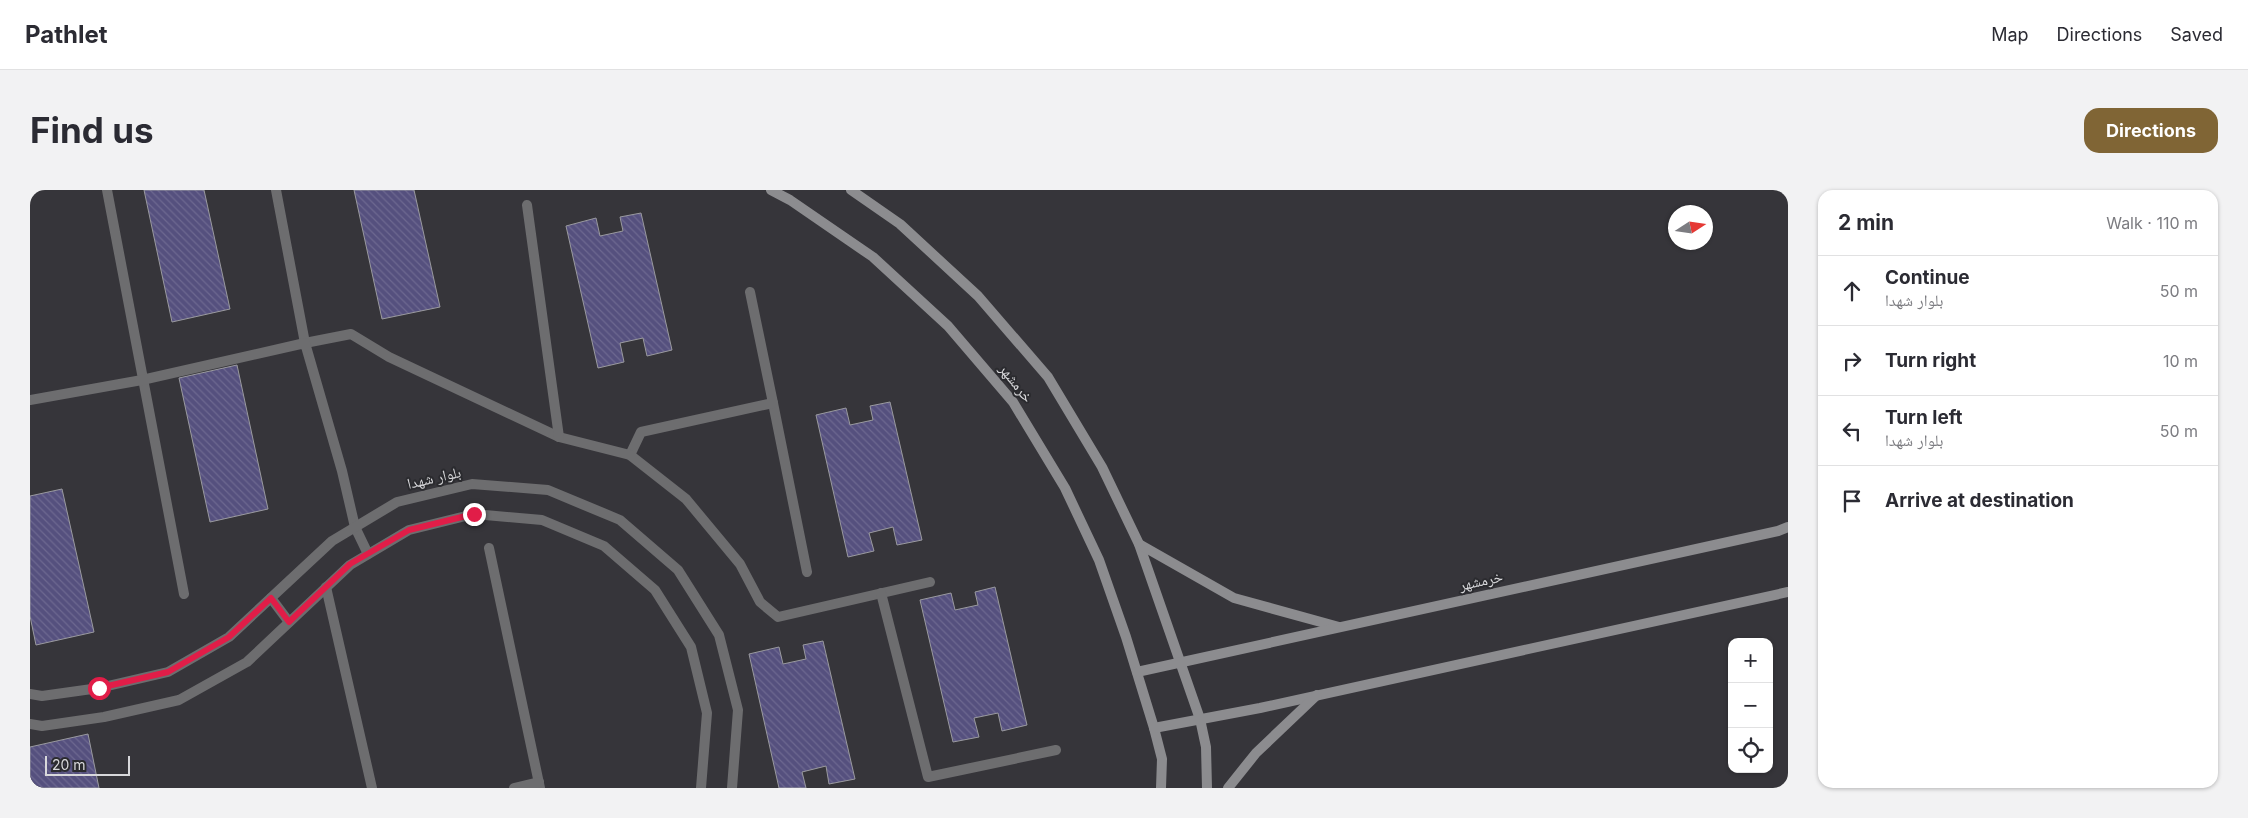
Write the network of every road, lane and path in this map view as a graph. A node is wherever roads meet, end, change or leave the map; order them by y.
1 (107, 190) edge
2 (276, 190) edge
3 (771, 190) edge
4 (851, 190) edge
5 (527, 205) dead end
6 (750, 292) dead end
7 (305, 343) junction
8 (142, 380) junction
9 (30, 400) edge
10 (772, 403) junction
11 (559, 437) junction
12 (630, 455) junction
13 (355, 527) junction
14 (1788, 527) edge
15 (1139, 544) junction
16 (489, 548) dead end
17 (368, 554) junction
18 (807, 572) dead end
19 (930, 582) dead end
20 (326, 588) junction
21 (1788, 592) edge
22 (881, 593) junction
23 (184, 594) dead end
24 (271, 598) junction
25 (289, 622) junction
26 (1340, 627) junction
27 (1180, 662) junction
28 (1137, 672) junction
29 (30, 694) edge
30 (1318, 695) junction
31 (1200, 719) junction
32 (30, 724) edge
33 (1154, 728) junction
34 (1056, 750) dead end
35 (539, 785) edge
36 (372, 788) edge
37 (514, 788) edge
38 (701, 788) edge
39 (732, 788) edge
40 (1161, 788) edge
41 (1207, 788) edge
42 (1228, 788) edge

1 - 8 street
2 - 7 street
3 - 28 main road, خرمشهر
4 - 15 main road, خرمشهر
5 - 11 street
6 - 10 street
7 - 8 street
7 - 11 street
7 - 13 street
8 - 9 street
8 - 23 street
10 - 12 street
10 - 18 street
11 - 12 street
12 - 22 street
13 - 17 street
13 - 24 street, بلوار شهدا
13 - 39 street, بلوار شهدا
14 - 26 main road, خرمشهر
15 - 26 main road
15 - 27 main road, خرمشهر
16 - 35 street
17 - 20 street
17 - 38 street
19 - 22 street
20 - 25 street
20 - 36 street
21 - 30 main road
22 - 34 street
24 - 25 street
24 - 29 street, بلوار شهدا
25 - 32 street
26 - 27 main road, خرمشهر
27 - 28 main road, خرمشهر
27 - 31 main road, خرمشهر
28 - 33 main road, خرمشهر
30 - 31 main road
30 - 42 main road
31 - 33 main road
31 - 41 main road, خرمشهر
33 - 40 main road, خرمشهر
35 - 37 street

